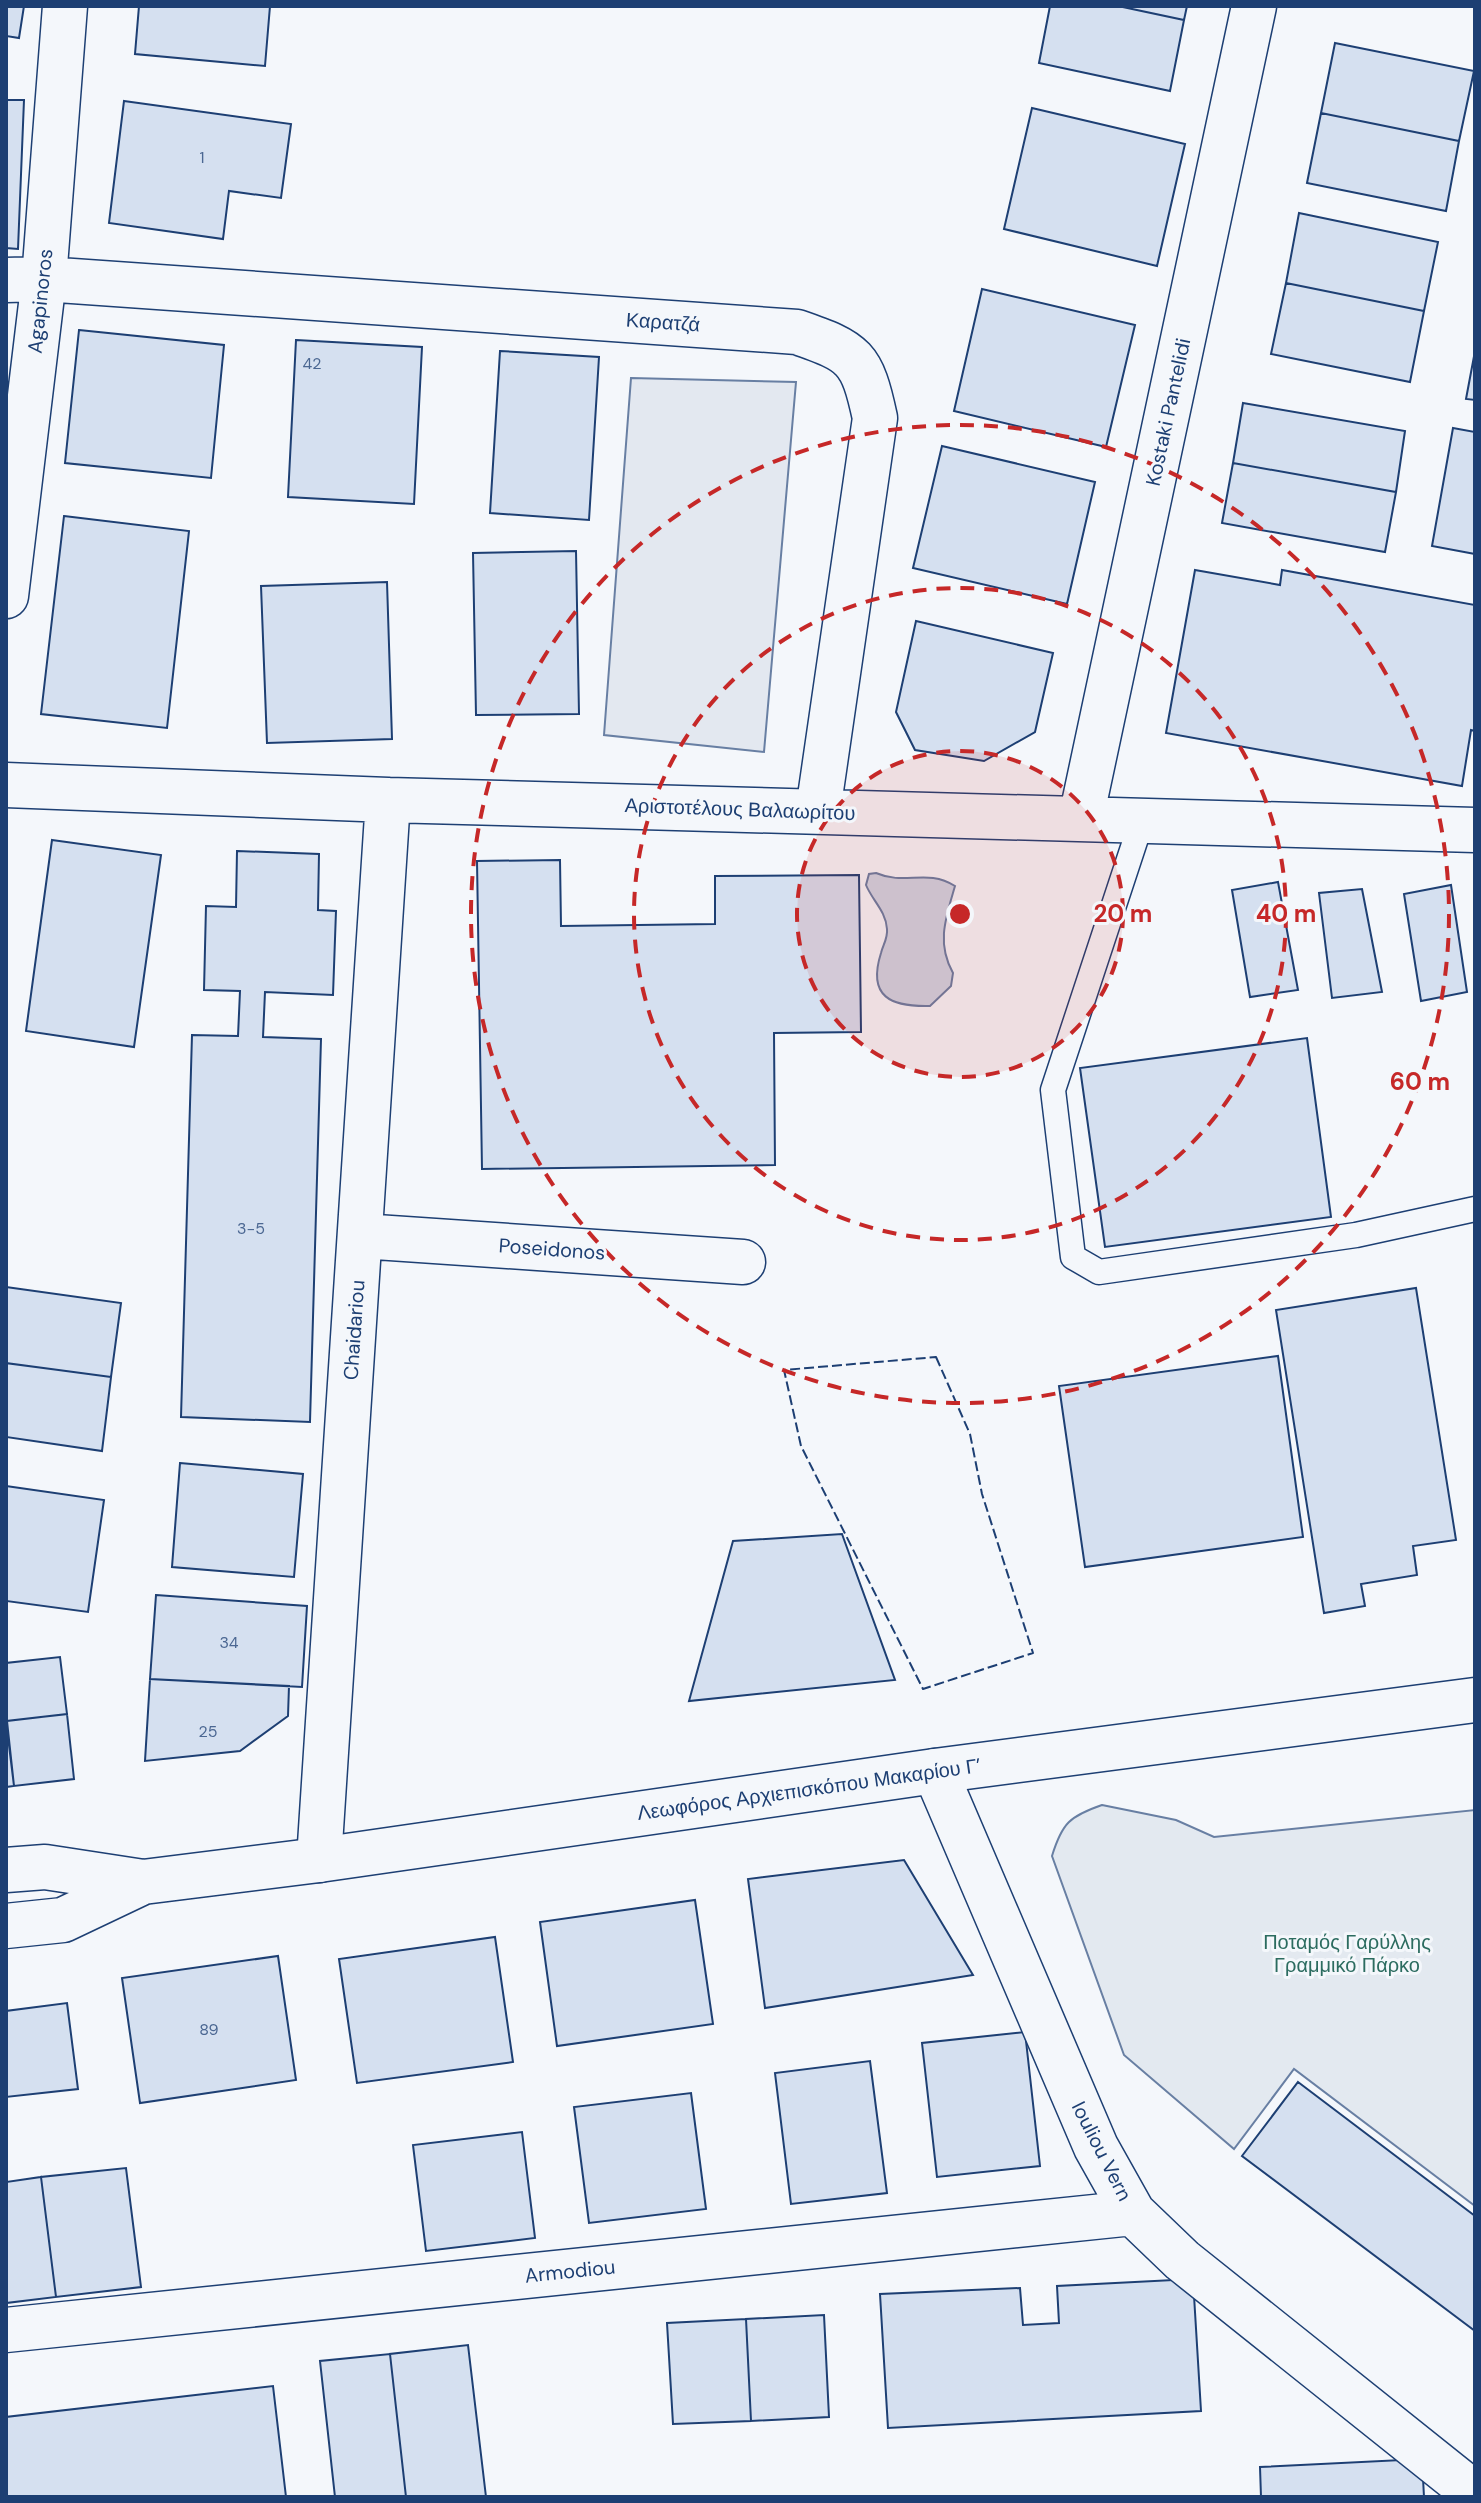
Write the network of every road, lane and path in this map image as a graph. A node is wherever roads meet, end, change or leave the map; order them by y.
1 (65, 6) edge
2 (1254, 6) edge
3 (25, 279) edge
4 (6, 596) edge
5 (6, 785) edge
6 (388, 800) junction
7 (818, 811) junction
8 (1081, 818) junction
9 (1142, 820) junction
10 (1475, 830) edge
11 (1475, 1209) edge
12 (361, 1236) junction
13 (743, 1262) dead end
14 (1475, 1700) edge
15 (935, 1771) junction
16 (319, 1860) junction
17 (6, 1870) edge
18 (143, 1882) junction
19 (6, 1926) edge
20 (1133, 2213) junction
21 (6, 2330) edge
22 (1475, 2494) edge

1 - 3 street, Agapinoros
2 - 8 street, Kostaki Pantelidi
3 - 4 street, Agapinoros
3 - 7 street, Καρατζά
5 - 6 street, Αριστοτέλους Βαλαωρίτου
6 - 7 street, Αριστοτέλους Βαλαωρίτου
6 - 12 street, Chaidariou
7 - 8 street, Αριστοτέλους Βαλαωρίτου
8 - 9 street, Αριστοτέλους Βαλαωρίτου
9 - 10 street, Αριστοτέλους Βαλαωρίτου
9 - 11 lane
12 - 13 street, Poseidonos
12 - 16 street, Chaidariou
14 - 15 street, Λεωφόρος Αρχιεπισκόπου Μακαρίου Γ’
15 - 16 street, Λεωφόρος Αρχιεπισκόπου Μακαρίου Γ’
15 - 20 street, Iouliou Vern
16 - 18 street, Λεωφόρος Αρχιεπισκόπου Μακαρίου Γ’
17 - 18 street, Λεωφόρος Αρχιεπισκόπου Μακαρίου Γ’
18 - 19 street, Λεωφόρος Αρχιεπισκόπου Μακαρίου Γ’
20 - 21 street, Armodiou
20 - 22 street, Iouliou Vern

